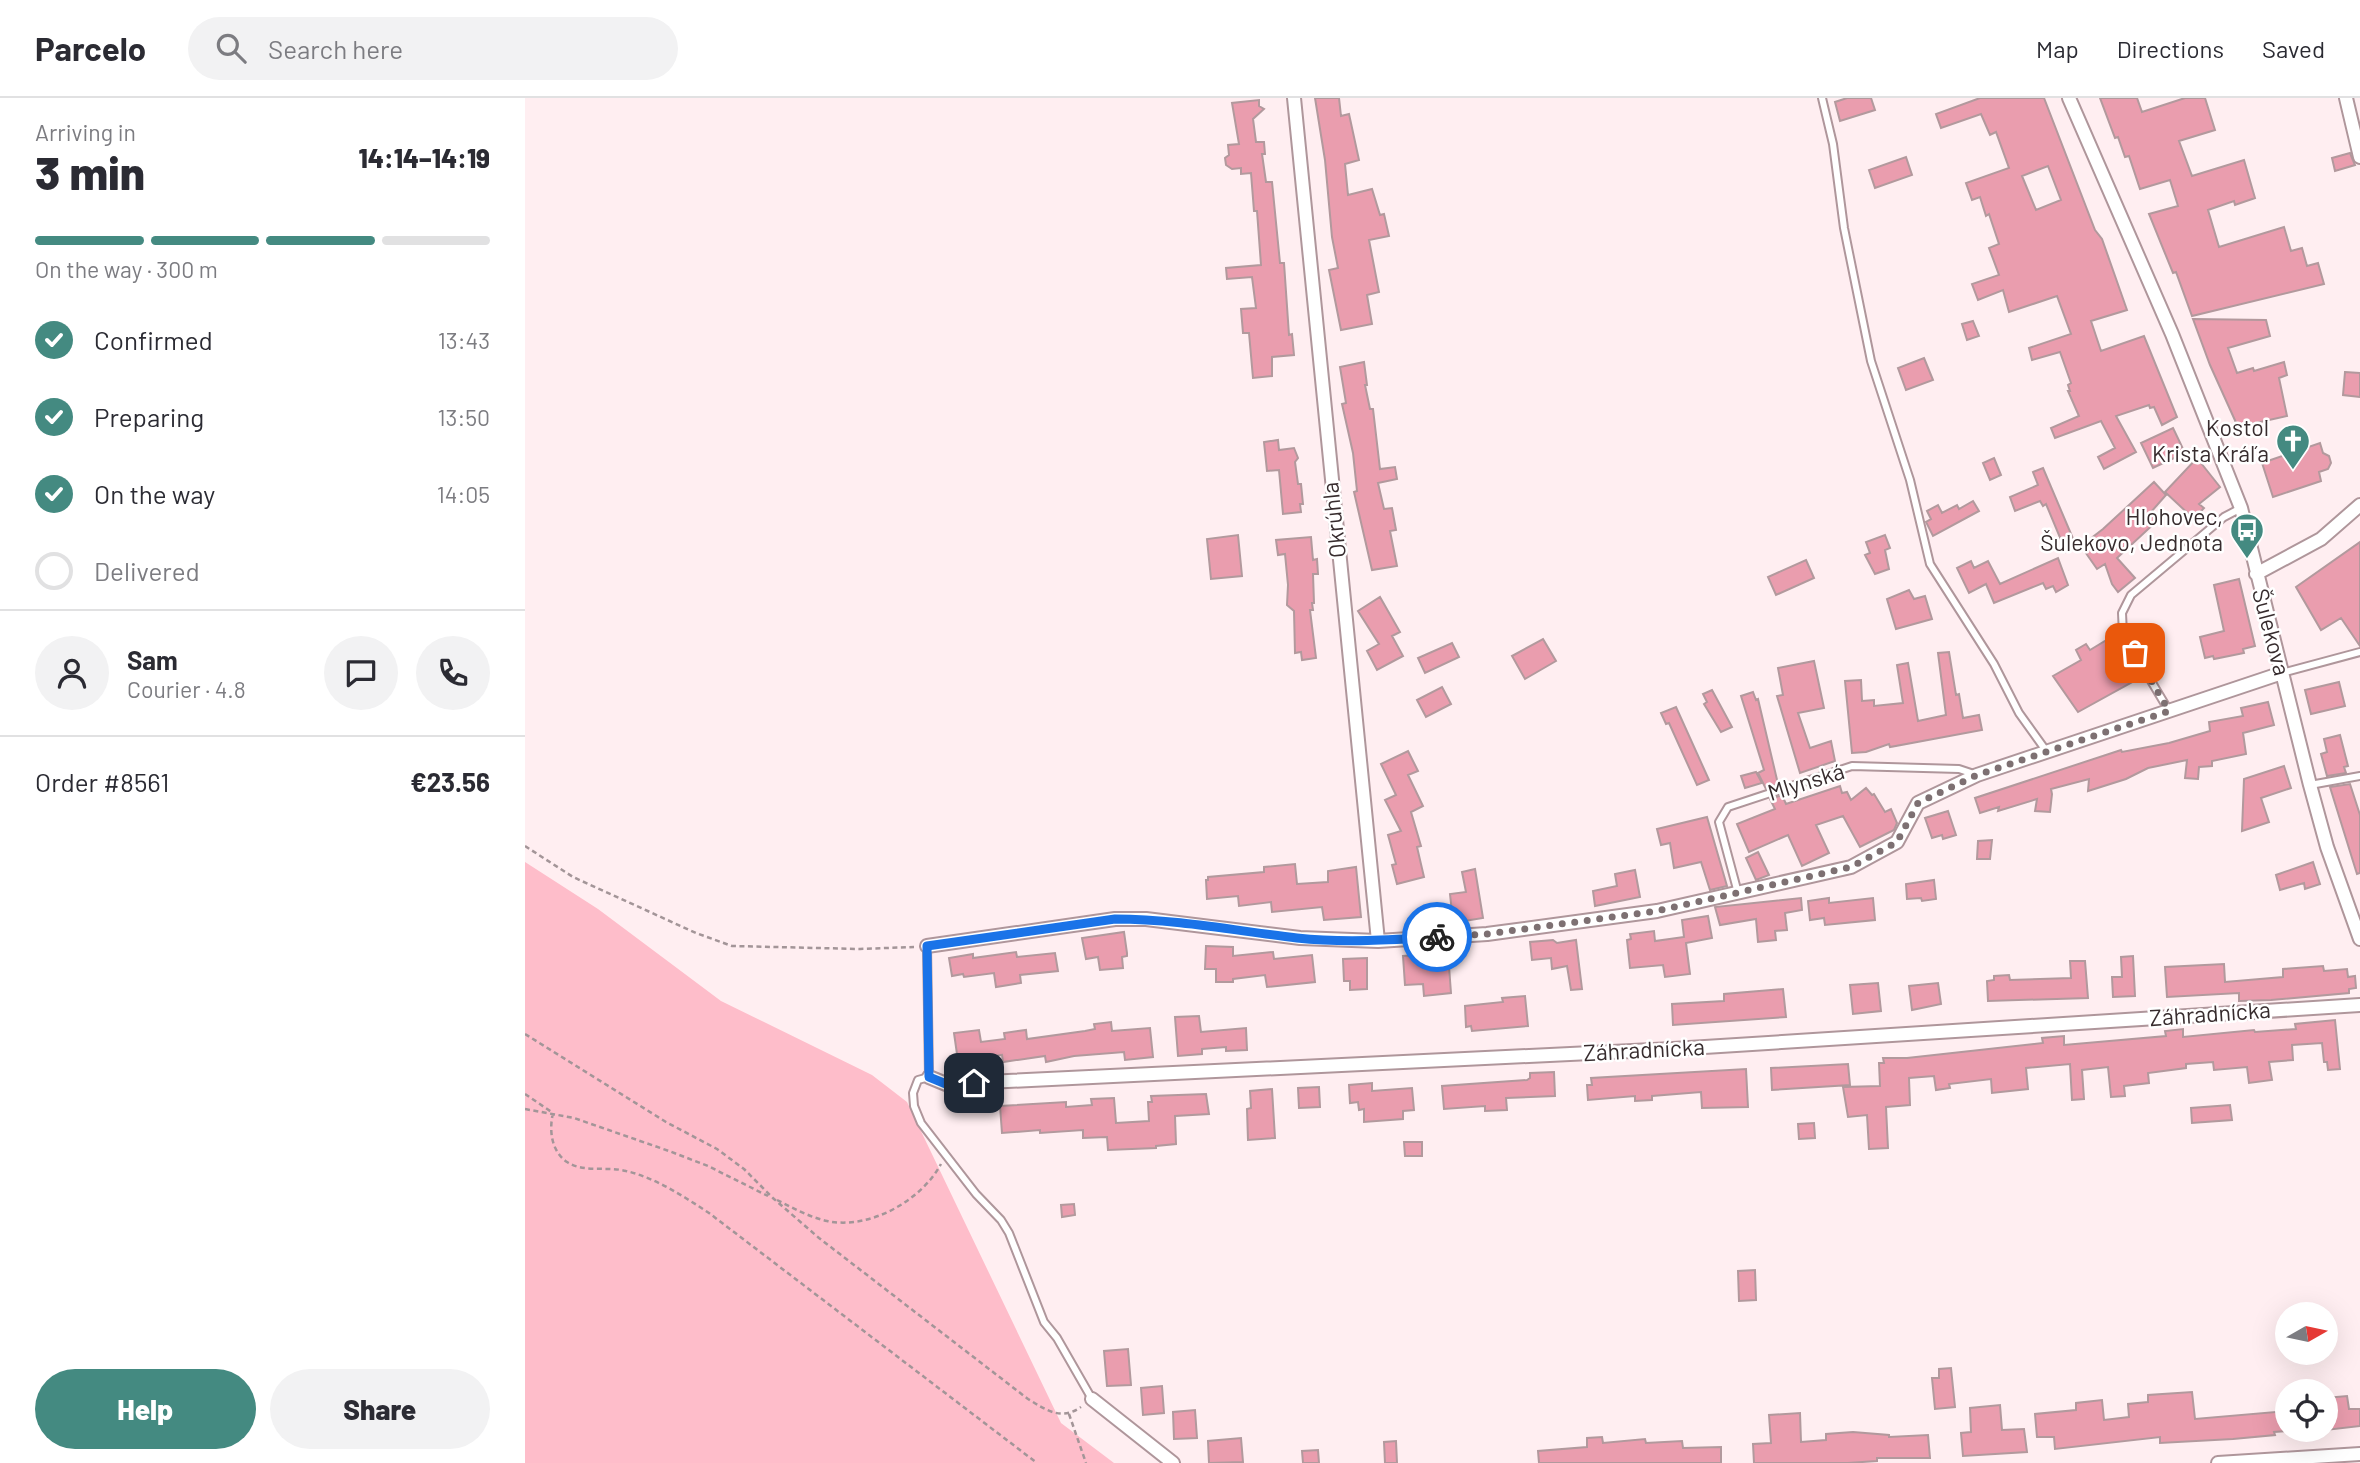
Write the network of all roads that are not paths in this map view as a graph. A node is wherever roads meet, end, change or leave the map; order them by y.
1 (1294, 98) edge
2 (1822, 98) edge
3 (2069, 98) edge
4 (2346, 98) edge
5 (2360, 157) edge
6 (2360, 505) edge
7 (2241, 508) junction
8 (2256, 574) junction
9 (2360, 652) edge
10 (2282, 673) junction
11 (2169, 711) junction
12 (2047, 752) junction
13 (1977, 775) junction
14 (2360, 776) edge
15 (2310, 785) junction
16 (1738, 893) junction
17 (2360, 939) edge
18 (1378, 941) junction
19 (927, 946) joint
20 (2360, 1005) edge
21 (929, 1077) junction
22 (1092, 1399) joint
23 (2360, 1454) edge
24 (1173, 1463) edge
25 (2218, 1463) edge

1 - 18 street, Okrúhla
2 - 12 lane
3 - 7 street, Šulekova
4 - 5 street
6 - 8 street
7 - 8 street, Šulekova
7 - 11 lane
8 - 10 street, Šulekova
9 - 10 lane
10 - 11 street, Mlynská
10 - 15 street, Šulekova
11 - 12 street, Mlynská
12 - 13 street, Mlynská
13 - 16 street, Mlynská
13 - 16 lane, Mlynská
14 - 15 lane
15 - 17 street, Šulekova
16 - 18 street, Mlynská
18 - 19 street, Mlynská
19 - 21 lane
20 - 21 street, Záhradnícka
21 - 22 lane
22 - 24 street
23 - 25 street

